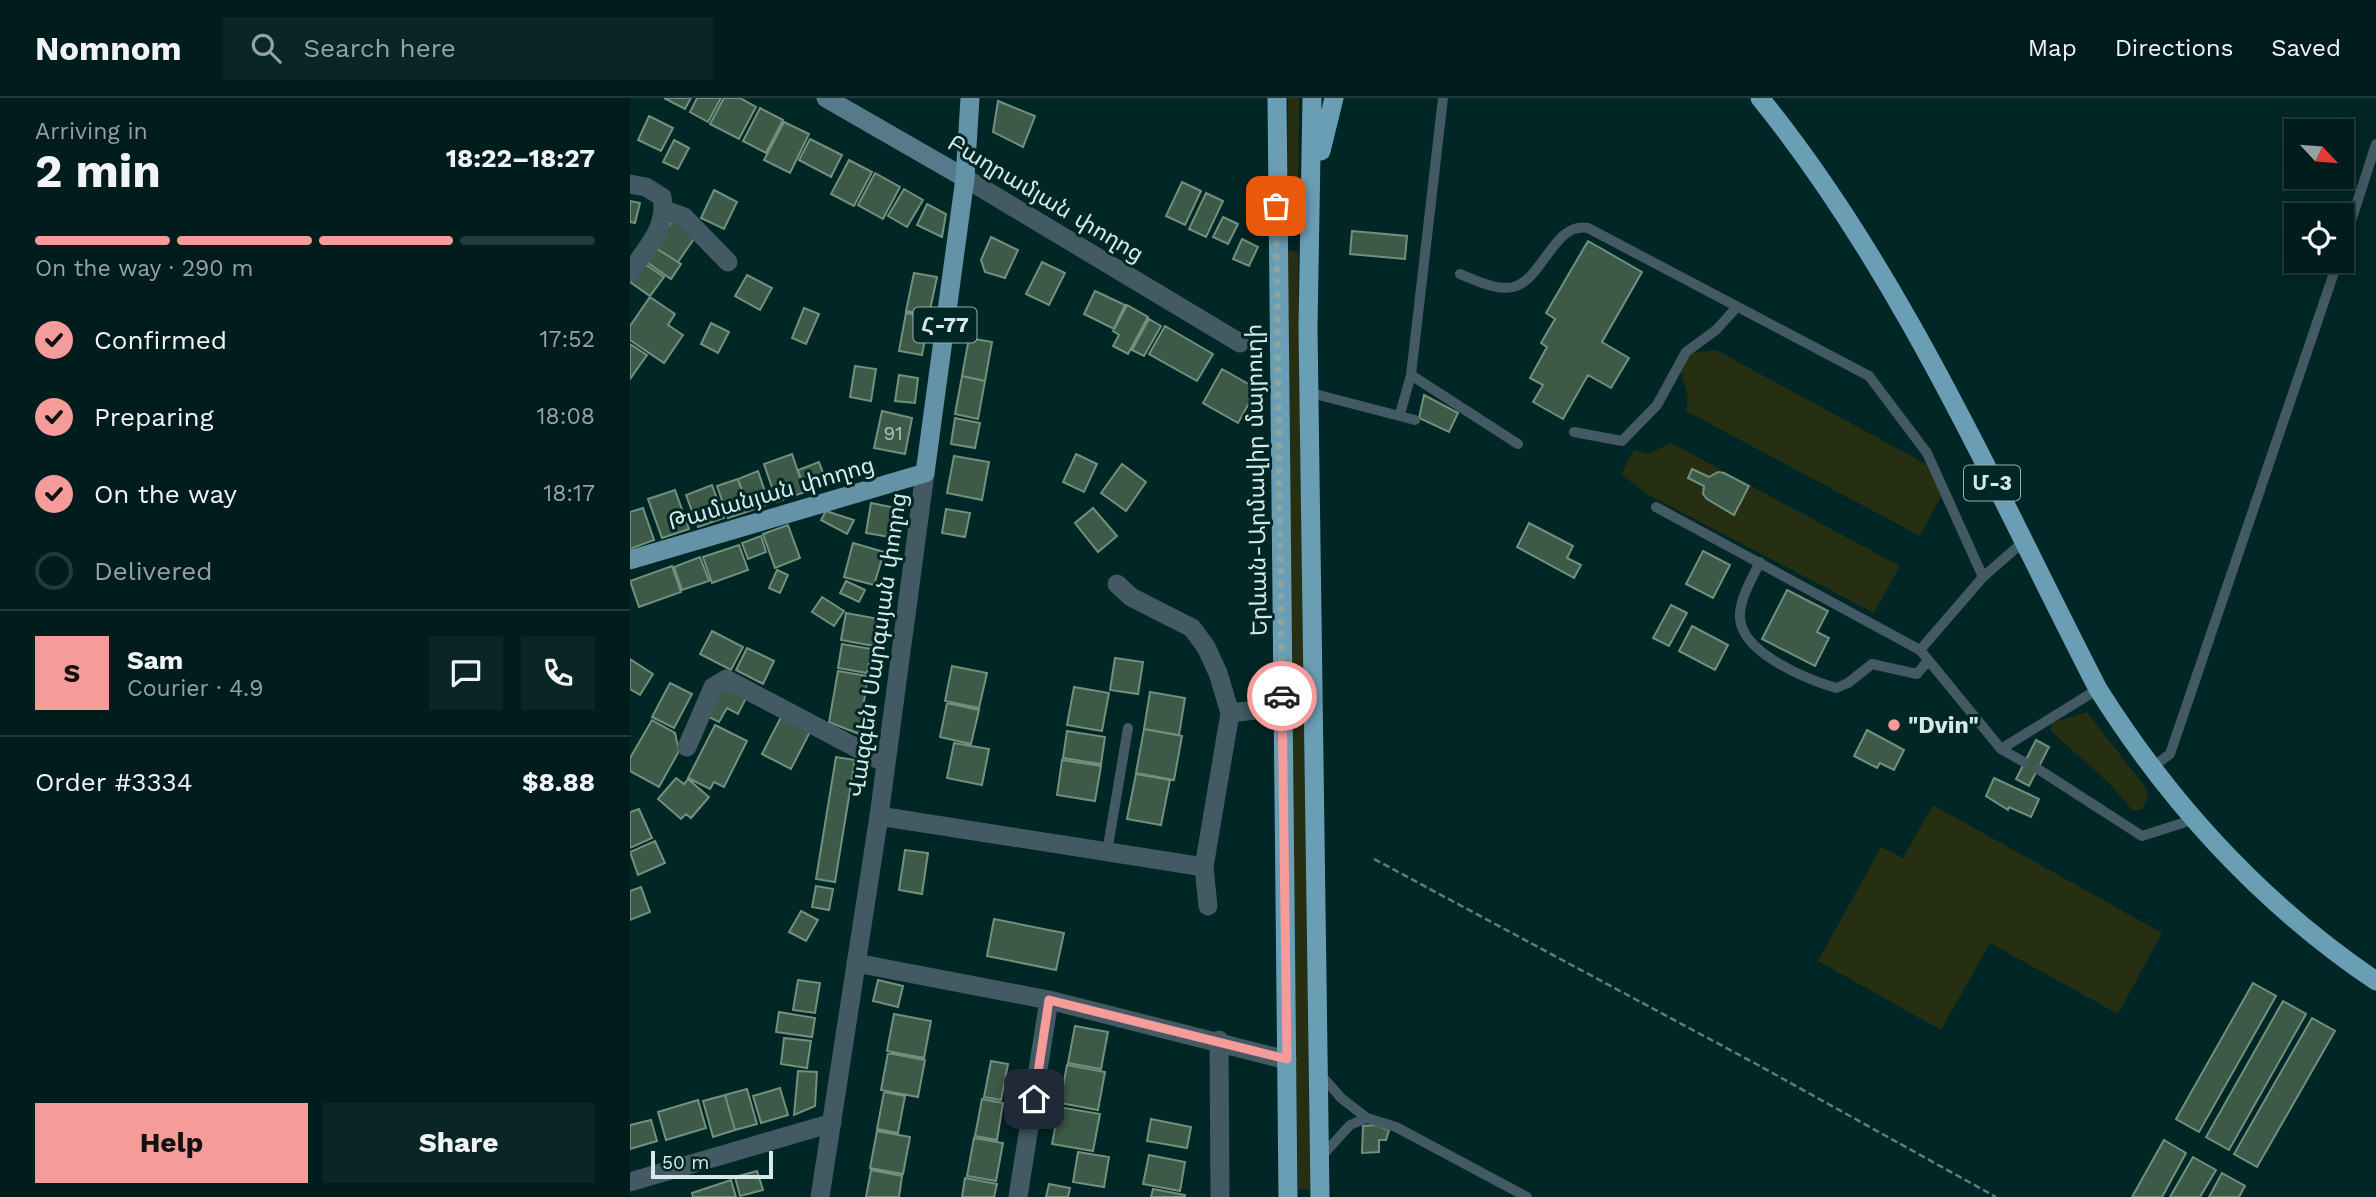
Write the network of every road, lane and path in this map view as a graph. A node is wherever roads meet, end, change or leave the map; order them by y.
1 (826, 98) edge
2 (970, 98) edge
3 (1277, 98) edge
4 (1312, 98) edge
5 (1334, 98) edge
6 (1443, 98) edge
7 (1760, 98) edge
8 (2376, 144) edge
9 (965, 177) junction
10 (630, 184) edge
11 (1276, 206) junction
12 (665, 210) junction
13 (2354, 212) edge
14 (1310, 215) junction
15 (728, 262) dead end
16 (630, 272) edge
17 (2334, 273) edge
18 (1460, 274) dead end
19 (1737, 307) junction
20 (1240, 343) dead end
21 (1410, 375) junction
22 (1311, 394) junction
23 (1400, 414) junction
24 (1415, 420) dead end
25 (1574, 432) dead end
26 (1518, 444) dead end
27 (925, 473) junction
28 (1656, 507) dead end
29 (2023, 542) junction
30 (630, 560) edge
31 (1760, 562) junction
32 (1983, 577) junction
33 (1116, 584) dead end
34 (1920, 650) junction
35 (1927, 662) junction
36 (2098, 689) junction
37 (1283, 708) junction
38 (1230, 713) junction
39 (1128, 728) dead end
40 (687, 747) dead end
41 (2001, 749) junction
42 (2024, 762) dead end
43 (885, 763) junction
44 (2038, 769) dead end
45 (2151, 769) junction
46 (878, 816) junction
47 (2192, 820) junction
48 (1107, 852) junction
49 (1374, 859) dead end
50 (1204, 867) junction
51 (1208, 906) dead end
52 (856, 963) junction
53 (2376, 981) edge
54 (1049, 1000) junction
55 (1219, 1040) junction
56 (1287, 1059) junction
57 (1319, 1072) junction
58 (1367, 1118) junction
59 (832, 1124) junction
60 (1318, 1160) junction
61 (630, 1182) edge
62 (820, 1197) edge
63 (1018, 1197) edge
64 (1220, 1197) edge
65 (1288, 1197) edge
66 (1320, 1197) edge
67 (1527, 1197) edge
68 (1996, 1197) edge

1 - 9 main road, Բաղրամյան փողոց
2 - 9 main road, Վազգեն Սարգսյան փողոց / Հ-77
3 - 11 highway, Երևան-Արմավիր մայրուղի
4 - 14 highway
5 - 14 highway
6 - 21 lane
7 - 29 highway, Մ-3
8 - 13 lane
9 - 20 street, Բաղրամյան փողոց
9 - 27 main road, Վազգեն Սարգսյան փողոց / Հ-77
10 - 12 street
11 - 14 highway
11 - 37 highway, Երևան-Արմավիր մայրուղի
12 - 15 street
12 - 16 street
14 - 22 highway
17 - 45 lane
18 - 19 lane
19 - 25 lane
19 - 32 lane
21 - 23 lane
21 - 26 lane
22 - 23 lane
22 - 57 highway
23 - 24 lane
27 - 30 main road, Թամանյան փողոց
27 - 43 street, Վազգեն Սարգսյան փողոց / Հ-77
28 - 31 lane
29 - 32 lane
29 - 36 highway, Մ-3
31 - 34 lane
31 - 35 lane
32 - 34 lane
33 - 38 street
34 - 35 lane
35 - 41 lane
36 - 41 lane
36 - 45 highway, Մ-3
37 - 38 street
37 - 56 highway, Երևան-Արմավիր մայրուղի
38 - 50 street
39 - 48 lane
40 - 43 street
41 - 42 lane
43 - 46 street, Վազգեն Սարգսյան փողոց / Հ-77
44 - 47 lane
45 - 47 highway, Մ-3
46 - 48 street
46 - 52 street, Վազգեն Սարգսյան փողոց / Հ-77
47 - 53 highway, Մ-3
48 - 50 street
49 - 68 path
50 - 51 street
52 - 54 street
52 - 59 street, Վազգեն Սարգսյան փողոց / Հ-77
54 - 55 street
54 - 63 street
55 - 56 street
55 - 64 street
56 - 65 highway, Երևան-Արմավիր մայրուղի
57 - 58 lane
57 - 60 highway
58 - 60 lane
58 - 67 lane
59 - 61 street
59 - 62 street, Վազգեն Սարգսյան փողոց / Հ-77
60 - 66 highway

